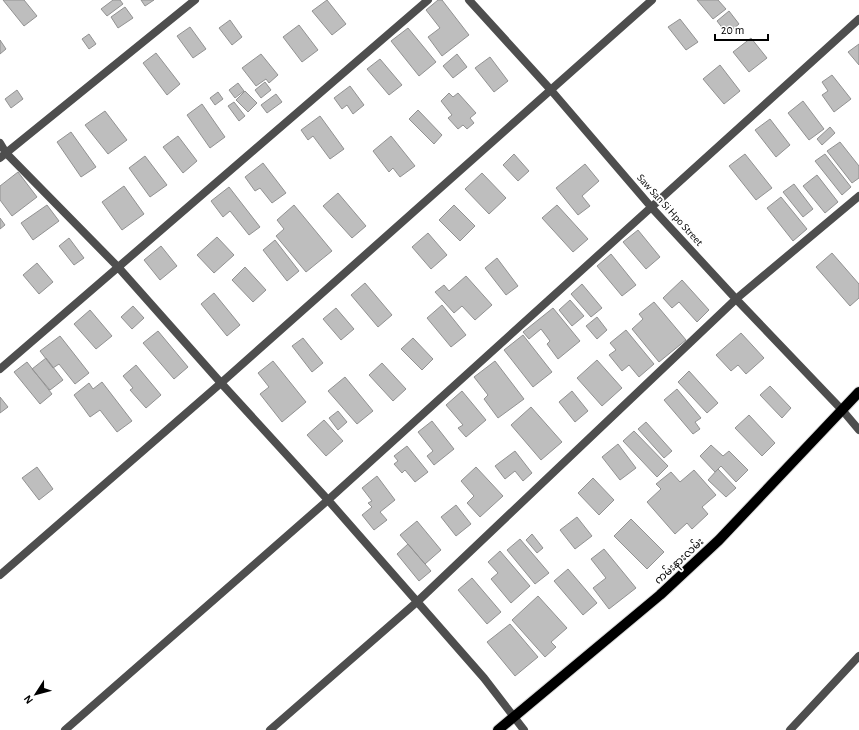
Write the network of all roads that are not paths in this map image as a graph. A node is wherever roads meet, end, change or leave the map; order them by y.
1 (195, 0) edge
2 (428, 0) edge
3 (469, 0) edge
4 (652, 0) edge
5 (859, 19) edge
6 (550, 89) junction
7 (0, 142) edge
8 (3, 155) edge
9 (859, 196) edge
10 (652, 208) junction
11 (118, 267) junction
12 (736, 299) junction
13 (0, 369) edge
14 (221, 383) junction
15 (859, 392) edge
16 (843, 411) junction
17 (859, 430) edge
18 (328, 500) junction
19 (0, 575) edge
20 (418, 601) junction
21 (859, 656) edge
22 (514, 716) junction
23 (66, 730) edge
24 (270, 730) edge
25 (498, 730) edge
26 (524, 730) edge
27 (790, 730) edge

1 - 8 street
2 - 11 street
3 - 6 street, Saw San Si Hpo Street
4 - 6 street
5 - 10 street
6 - 10 street, Saw San Si Hpo Street
6 - 14 street
7 - 8 street
8 - 11 street
9 - 12 street
10 - 12 street, Saw San Si Hpo Street
10 - 18 street
11 - 13 street
11 - 14 street
12 - 16 street, Saw San Si Hpo Street
12 - 20 street
14 - 18 street
14 - 19 street
15 - 16 main road, ကမ်းနားလမ်း
16 - 17 street, Saw San Si Hpo Street
16 - 22 main road, ကမ်းနားလမ်း
18 - 20 street
18 - 23 street
20 - 22 street
20 - 24 street
21 - 27 street
22 - 25 main road, ကမ်းနားလမ်း
22 - 26 street

